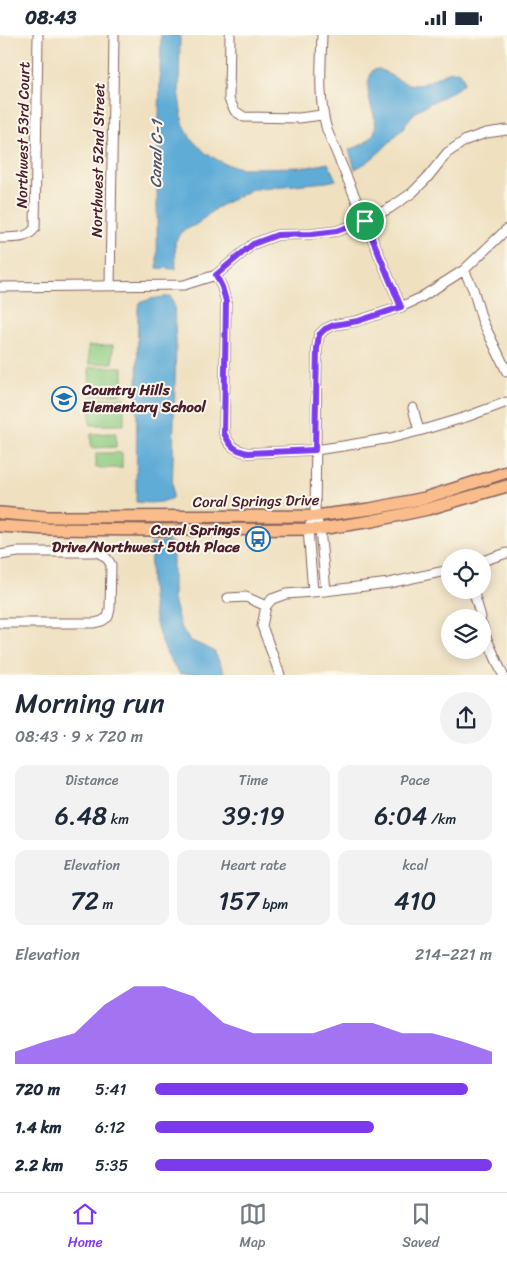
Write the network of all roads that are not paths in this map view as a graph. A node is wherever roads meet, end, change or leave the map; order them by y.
1 (38, 35) edge
2 (114, 35) edge
3 (230, 35) edge
4 (322, 35) edge
5 (322, 115) junction
6 (507, 129) edge
7 (365, 221) junction
8 (507, 229) edge
9 (0, 238) edge
10 (464, 270) junction
11 (216, 275) junction
12 (110, 286) junction
13 (0, 287) edge
14 (401, 307) junction
15 (507, 372) edge
16 (507, 402) edge
17 (413, 408) dead end
18 (420, 431) junction
19 (315, 450) junction
20 (507, 472) edge
21 (507, 486) edge
22 (0, 513) edge
23 (315, 516) junction
24 (0, 526) edge
25 (314, 529) junction
26 (507, 553) edge
27 (0, 555) edge
28 (491, 558) edge
29 (441, 572) edge
30 (326, 591) junction
31 (313, 592) junction
32 (228, 598) dead end
33 (266, 606) junction
34 (0, 623) edge
35 (491, 648) edge
36 (280, 675) edge
37 (503, 675) edge

1 - 9 street, Northwest 53rd Court
2 - 12 street, Northwest 52nd Street
3 - 5 street
4 - 5 street
5 - 7 street
6 - 7 street
7 - 11 street
7 - 14 street
8 - 10 street
10 - 14 street
10 - 15 street
11 - 12 street
11 - 19 street
12 - 13 street
14 - 19 street
16 - 18 street
17 - 18 street
18 - 19 street
19 - 23 street
20 - 23 main road, Coral Springs Drive
21 - 25 main road, Coral Springs Drive
22 - 23 main road, Coral Springs Drive
23 - 25 street
24 - 25 main road, Coral Springs Drive
25 - 30 street
25 - 31 street
26 - 28 street
27 - 34 street
29 - 30 street
30 - 31 street
31 - 33 street
32 - 33 street
33 - 36 street
35 - 37 street

